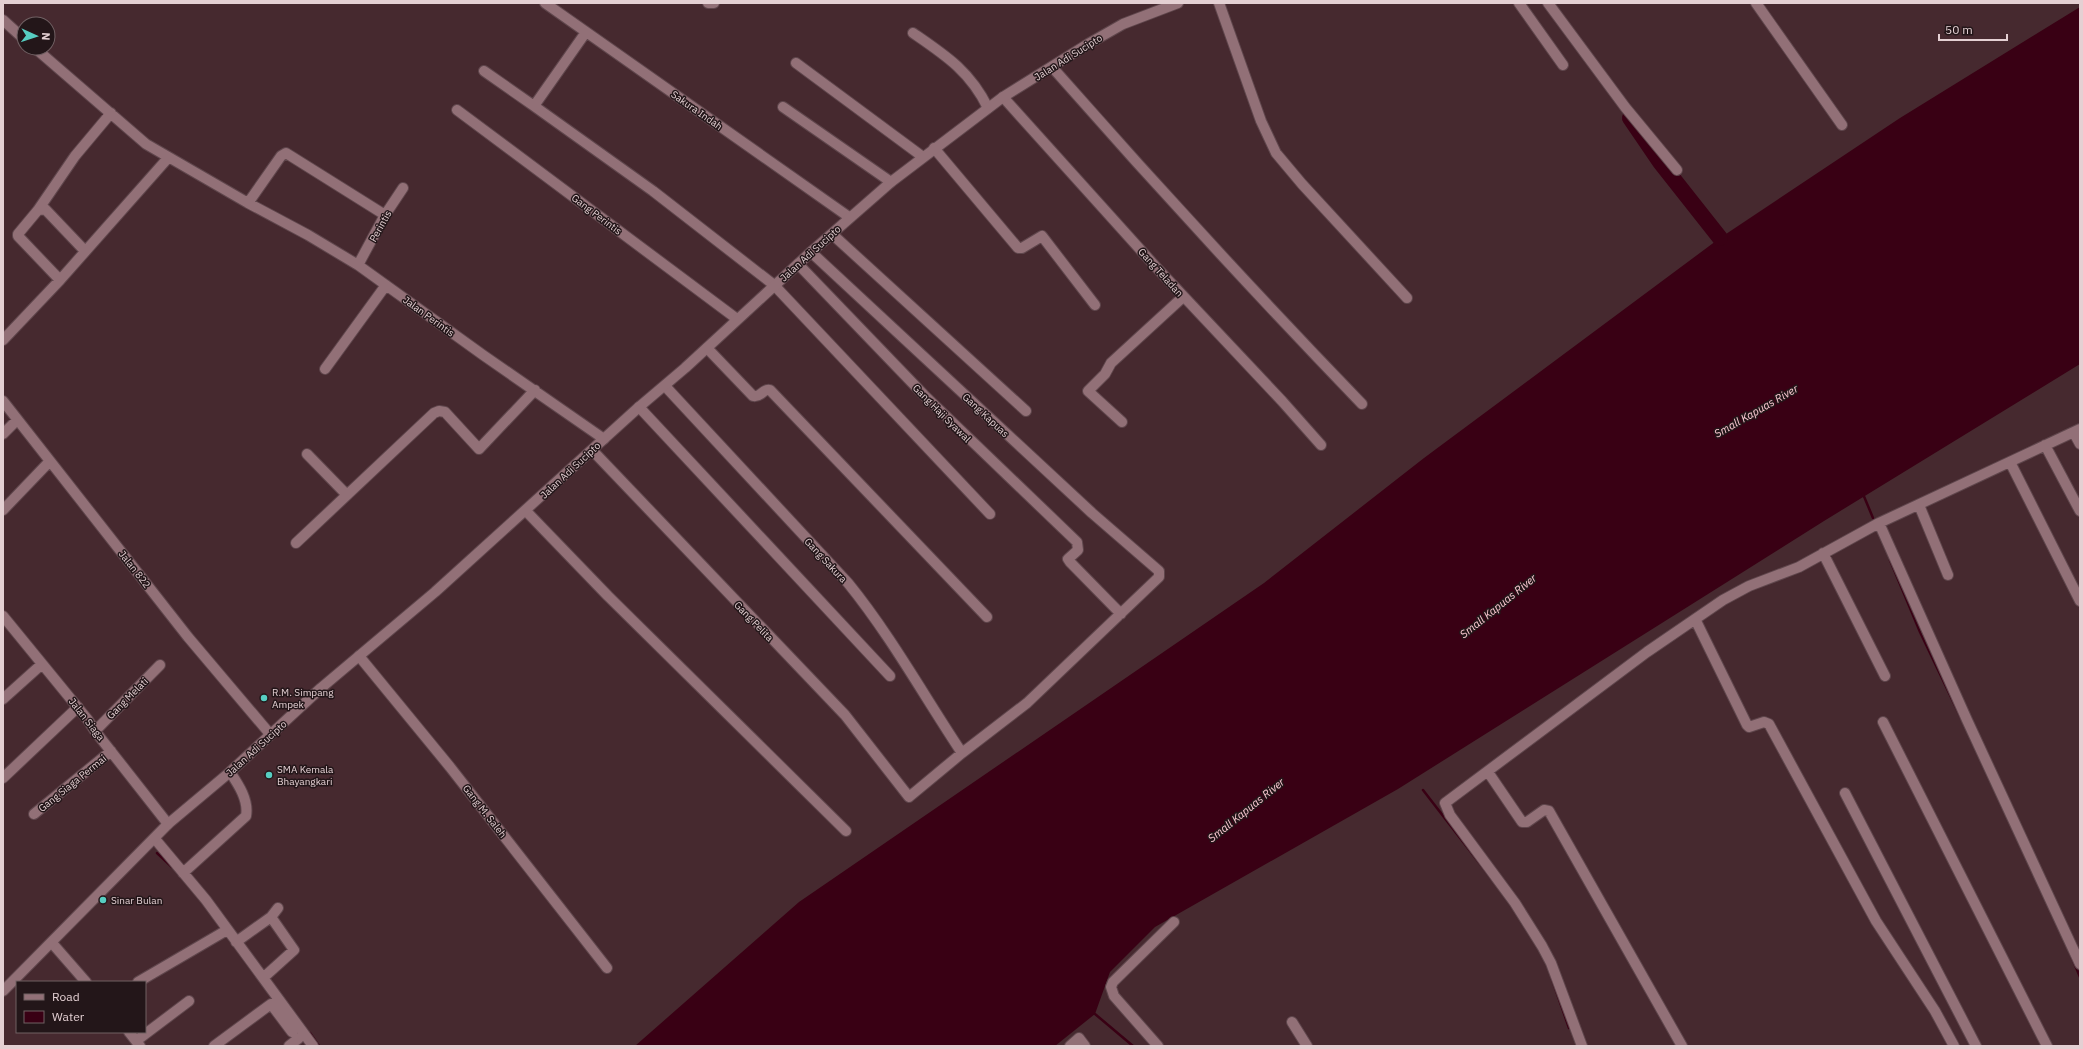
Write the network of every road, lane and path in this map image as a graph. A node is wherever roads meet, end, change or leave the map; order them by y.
1 (545, 3) edge
2 (708, 3) edge
3 (714, 3) edge
4 (1178, 3) edge
5 (1219, 3) edge
6 (1519, 3) edge
7 (1548, 3) edge
8 (1756, 3) edge
9 (3, 20) edge
10 (16, 32) edge
11 (586, 32) junction
12 (913, 33) dead end
13 (44, 56) edge
14 (796, 63) dead end
15 (1563, 66) dead end
16 (1052, 67) junction
17 (484, 71) dead end
18 (1003, 97) junction
19 (534, 106) junction
20 (783, 107) dead end
21 (988, 108) junction
22 (457, 110) dead end
23 (111, 113) junction
24 (1842, 126) dead end
25 (934, 148) junction
26 (923, 157) junction
27 (168, 158) junction
28 (1677, 170) dead end
29 (891, 182) junction
30 (403, 188) dead end
31 (248, 203) junction
32 (38, 210) junction
33 (385, 215) junction
34 (850, 218) junction
35 (832, 234) junction
36 (85, 251) junction
37 (811, 252) junction
38 (798, 264) junction
39 (358, 265) junction
40 (60, 280) junction
41 (386, 285) junction
42 (774, 285) junction
43 (1183, 297) junction
44 (1407, 298) dead end
45 (1095, 305) dead end
46 (737, 319) junction
47 (3, 340) edge
48 (707, 348) junction
49 (325, 369) dead end
50 (665, 386) junction
51 (535, 390) junction
52 (3, 401) edge
53 (1362, 404) dead end
54 (639, 407) junction
55 (1026, 411) dead end
56 (17, 420) junction
57 (1122, 422) dead end
58 (2077, 431) edge
59 (3, 434) edge
60 (604, 439) junction
61 (2080, 444) edge
62 (2045, 445) junction
63 (1321, 446) dead end
64 (592, 450) junction
65 (307, 454) dead end
66 (50, 461) junction
67 (2010, 462) junction
68 (347, 495) junction
69 (1919, 504) junction
70 (3, 510) edge
71 (526, 511) junction
72 (2080, 511) edge
73 (990, 514) dead end
74 (1879, 523) junction
75 (296, 543) dead end
76 (1823, 553) junction
77 (1948, 575) dead end
78 (2080, 601) edge
79 (1121, 614) junction
80 (3, 616) edge
81 (987, 617) dead end
82 (1694, 619) junction
83 (359, 656) junction
84 (42, 664) junction
85 (160, 665) dead end
86 (890, 676) dead end
87 (1885, 676) dead end
88 (3, 699) edge
89 (78, 707) junction
90 (1883, 722) dead end
91 (95, 731) junction
92 (270, 734) junction
93 (111, 751) junction
94 (962, 753) junction
95 (230, 772) junction
96 (1488, 772) junction
97 (3, 778) edge
98 (1845, 793) dead end
99 (34, 814) dead end
100 (168, 824) junction
101 (846, 831) dead end
102 (155, 839) junction
103 (183, 873) junction
104 (278, 908) dead end
105 (271, 917) junction
106 (1174, 922) dead end
107 (227, 930) junction
108 (236, 942) junction
109 (52, 943) junction
110 (2080, 964) edge
111 (607, 968) dead end
112 (263, 978) junction
113 (85, 981) edge
114 (140, 981) edge
115 (3, 991) edge
116 (189, 1001) dead end
117 (1292, 1022) dead end
118 (129, 1033) edge
119 (138, 1043) edge
120 (214, 1046) edge
121 (289, 1046) edge
122 (313, 1046) edge
123 (1070, 1046) edge
124 (1085, 1046) edge
125 (1158, 1046) edge
126 (1307, 1046) edge
127 (1582, 1046) edge
128 (1682, 1046) edge
129 (1954, 1046) edge
130 (1976, 1046) edge
131 (2047, 1046) edge

1 - 11 street, Sakura Indah
2 - 3 street
4 - 16 street, Jalan Adi Sucipto
5 - 44 street
6 - 15 street
7 - 28 street
8 - 24 street
9 - 10 street
11 - 19 street
11 - 34 street, Sakura Indah
12 - 21 street
13 - 23 street, Jalan Perintis
14 - 26 street
16 - 18 street, Jalan Adi Sucipto
16 - 53 street
17 - 19 street
18 - 21 street, Jalan Adi Sucipto
18 - 43 street, Gang Teladan
19 - 42 street
20 - 29 street
21 - 25 street, Jalan Adi Sucipto
22 - 46 street, Gang Perintis
23 - 27 street, Jalan Perintis
23 - 32 street
25 - 26 street, Jalan Adi Sucipto
25 - 45 street
26 - 29 street, Jalan Adi Sucipto
27 - 31 street, Jalan Perintis
27 - 36 street
29 - 34 street, Jalan Adi Sucipto
30 - 33 street, Perintis
31 - 33 street
31 - 39 street, Jalan Perintis
32 - 36 street
32 - 40 street
33 - 39 street, Perintis
34 - 35 street, Jalan Adi Sucipto
35 - 37 street, Jalan Adi Sucipto
35 - 55 street
36 - 40 street
37 - 38 street, Jalan Adi Sucipto
37 - 79 street, Gang Kapuas
38 - 42 street, Jalan Adi Sucipto
38 - 79 street, Gang Haji Syawal
39 - 41 street, Jalan Perintis
40 - 47 street
41 - 49 street
41 - 51 street, Jalan Perintis
42 - 46 street, Jalan Adi Sucipto
42 - 73 street
43 - 57 street
43 - 63 street, Gang Teladan
46 - 48 street, Jalan Adi Sucipto
48 - 50 street, Jalan Adi Sucipto
48 - 81 street
50 - 54 street, Jalan Adi Sucipto
50 - 94 street, Gang Sakura
51 - 60 street, Jalan Perintis
51 - 68 street
52 - 56 street, Jalan 822
54 - 60 street, Jalan Adi Sucipto
54 - 86 street
56 - 59 street
56 - 66 street, Jalan 822
58 - 61 street
58 - 62 street
60 - 64 street, Jalan Adi Sucipto
62 - 67 street
62 - 72 street
64 - 71 street, Jalan Adi Sucipto
64 - 94 street, Gang Pelita
65 - 68 street
66 - 70 street
66 - 92 street, Jalan 822
67 - 69 street
67 - 78 street
68 - 75 street
69 - 74 street
69 - 77 street
71 - 83 street, Jalan Adi Sucipto
71 - 101 street
74 - 76 street
74 - 110 street
76 - 82 street
76 - 87 street
79 - 94 street
80 - 84 street, Jalan Siaga
82 - 96 street
82 - 129 street
83 - 92 street, Jalan Adi Sucipto
83 - 111 street, Gang M. Saleh
84 - 88 street
84 - 89 street, Jalan Siaga
85 - 91 street, Gang Melati
89 - 91 street, Jalan Siaga
89 - 97 street
90 - 131 street
91 - 93 street, Jalan Siaga
92 - 95 street, Jalan Adi Sucipto
93 - 99 street, Gang Siaga Permai
93 - 100 street, Jalan Siaga
95 - 100 street, Jalan Adi Sucipto
95 - 103 street
96 - 127 street
96 - 128 street
98 - 130 street
100 - 102 street, Jalan Adi Sucipto
102 - 103 street
102 - 109 street, Jalan Adi Sucipto
103 - 107 street
104 - 105 street
105 - 108 street
105 - 112 street
106 - 125 street
107 - 108 street
107 - 114 street
108 - 112 street
109 - 113 street
109 - 115 street, Jalan Adi Sucipto
112 - 122 street
116 - 119 street
117 - 126 street
118 - 119 street
120 - 121 street
123 - 124 street

